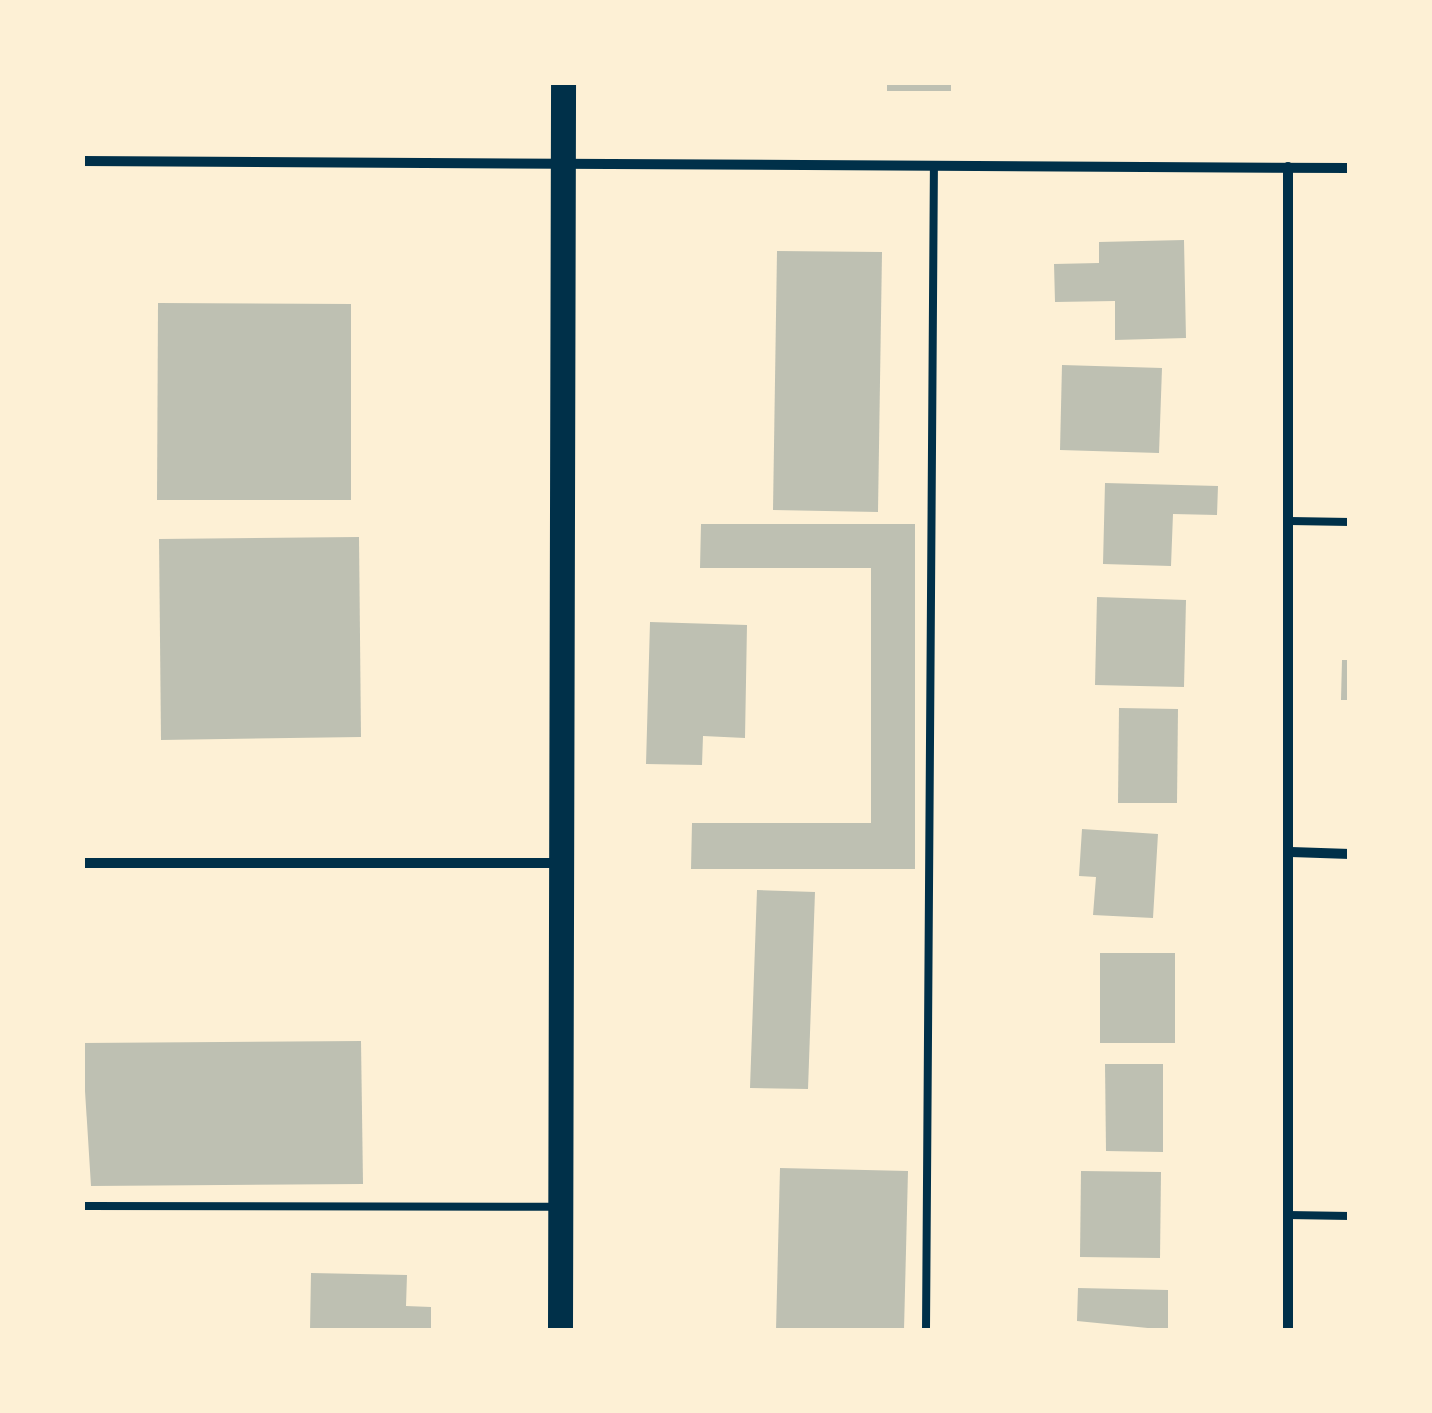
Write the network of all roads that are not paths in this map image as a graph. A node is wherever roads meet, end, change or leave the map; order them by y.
1 (563, 82) edge
2 (82, 161) edge
3 (562, 164) junction
4 (934, 166) junction
5 (1288, 168) junction
6 (1350, 168) edge
7 (1290, 522) junction
8 (1350, 522) edge
9 (1291, 852) junction
10 (1350, 854) edge
11 (82, 863) edge
12 (562, 864) junction
13 (82, 1206) edge
14 (560, 1207) junction
15 (1288, 1215) junction
16 (1350, 1216) edge
17 (560, 1330) edge
18 (926, 1330) edge
19 (1288, 1330) edge

1 - 3 main road
2 - 3 street
3 - 4 street
3 - 12 main road
4 - 5 street
4 - 18 lane
5 - 6 street
5 - 7 street
7 - 8 lane
7 - 9 street
9 - 10 street
9 - 15 street
11 - 12 street
12 - 14 main road
13 - 14 lane
14 - 17 main road
15 - 16 lane
15 - 19 street

